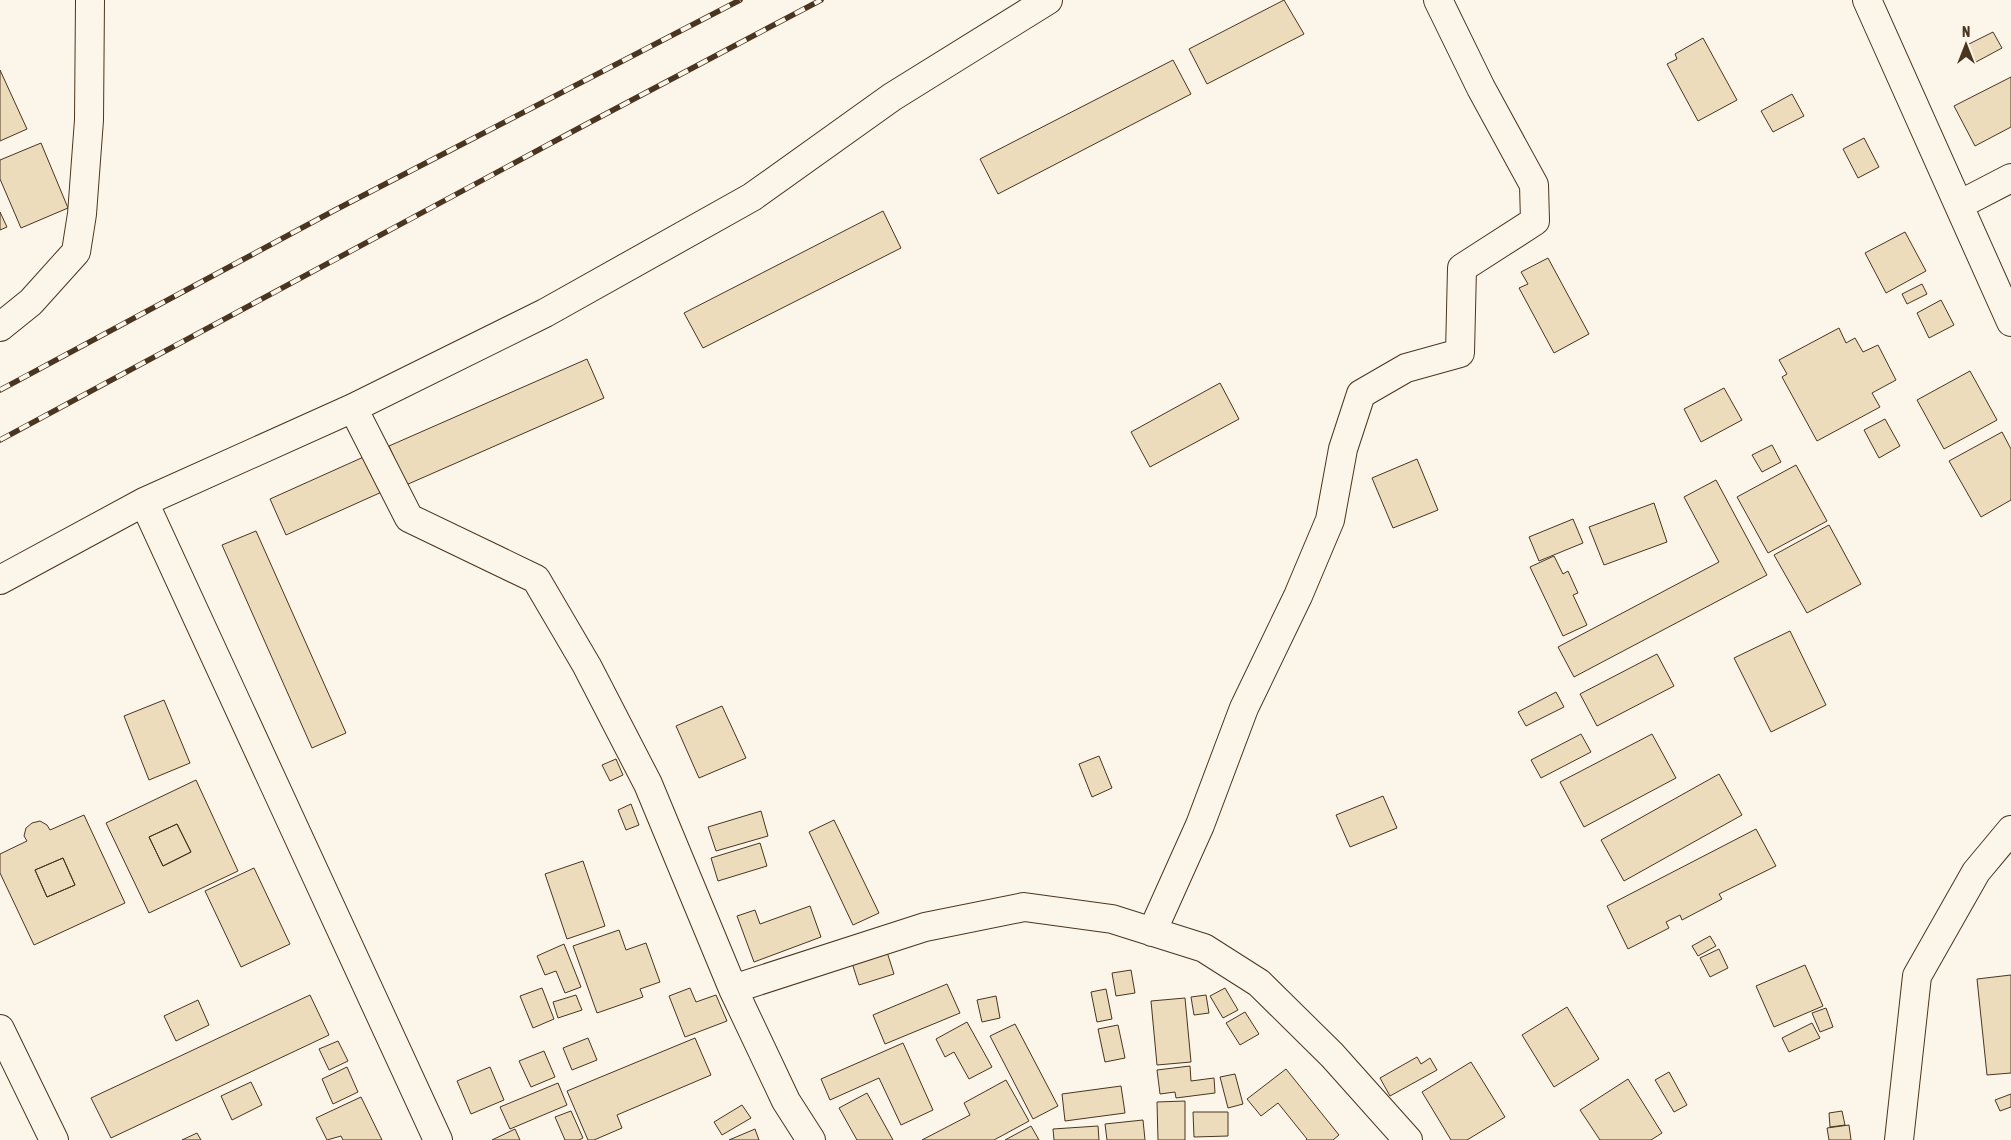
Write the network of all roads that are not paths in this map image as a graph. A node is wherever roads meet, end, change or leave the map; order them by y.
1 (90, 0) edge
2 (1048, 0) edge
3 (1438, 0) edge
4 (1867, 0) edge
5 (2011, 178) edge
6 (1959, 205) junction
7 (2011, 322) edge
8 (0, 327) edge
9 (353, 408) junction
10 (144, 502) junction
11 (0, 580) edge
12 (2011, 830) edge
13 (1152, 932) junction
14 (733, 989) junction
15 (0, 1029) edge
16 (54, 1140) edge
17 (438, 1140) edge
18 (811, 1140) edge
19 (1408, 1140) edge
20 (1899, 1140) edge

1 - 8 street
2 - 9 street
3 - 13 street
4 - 6 street
5 - 6 street
6 - 7 street
9 - 10 street
9 - 14 street
10 - 11 street
10 - 17 street
12 - 20 street
13 - 14 street
13 - 19 street
14 - 18 street
15 - 16 street

